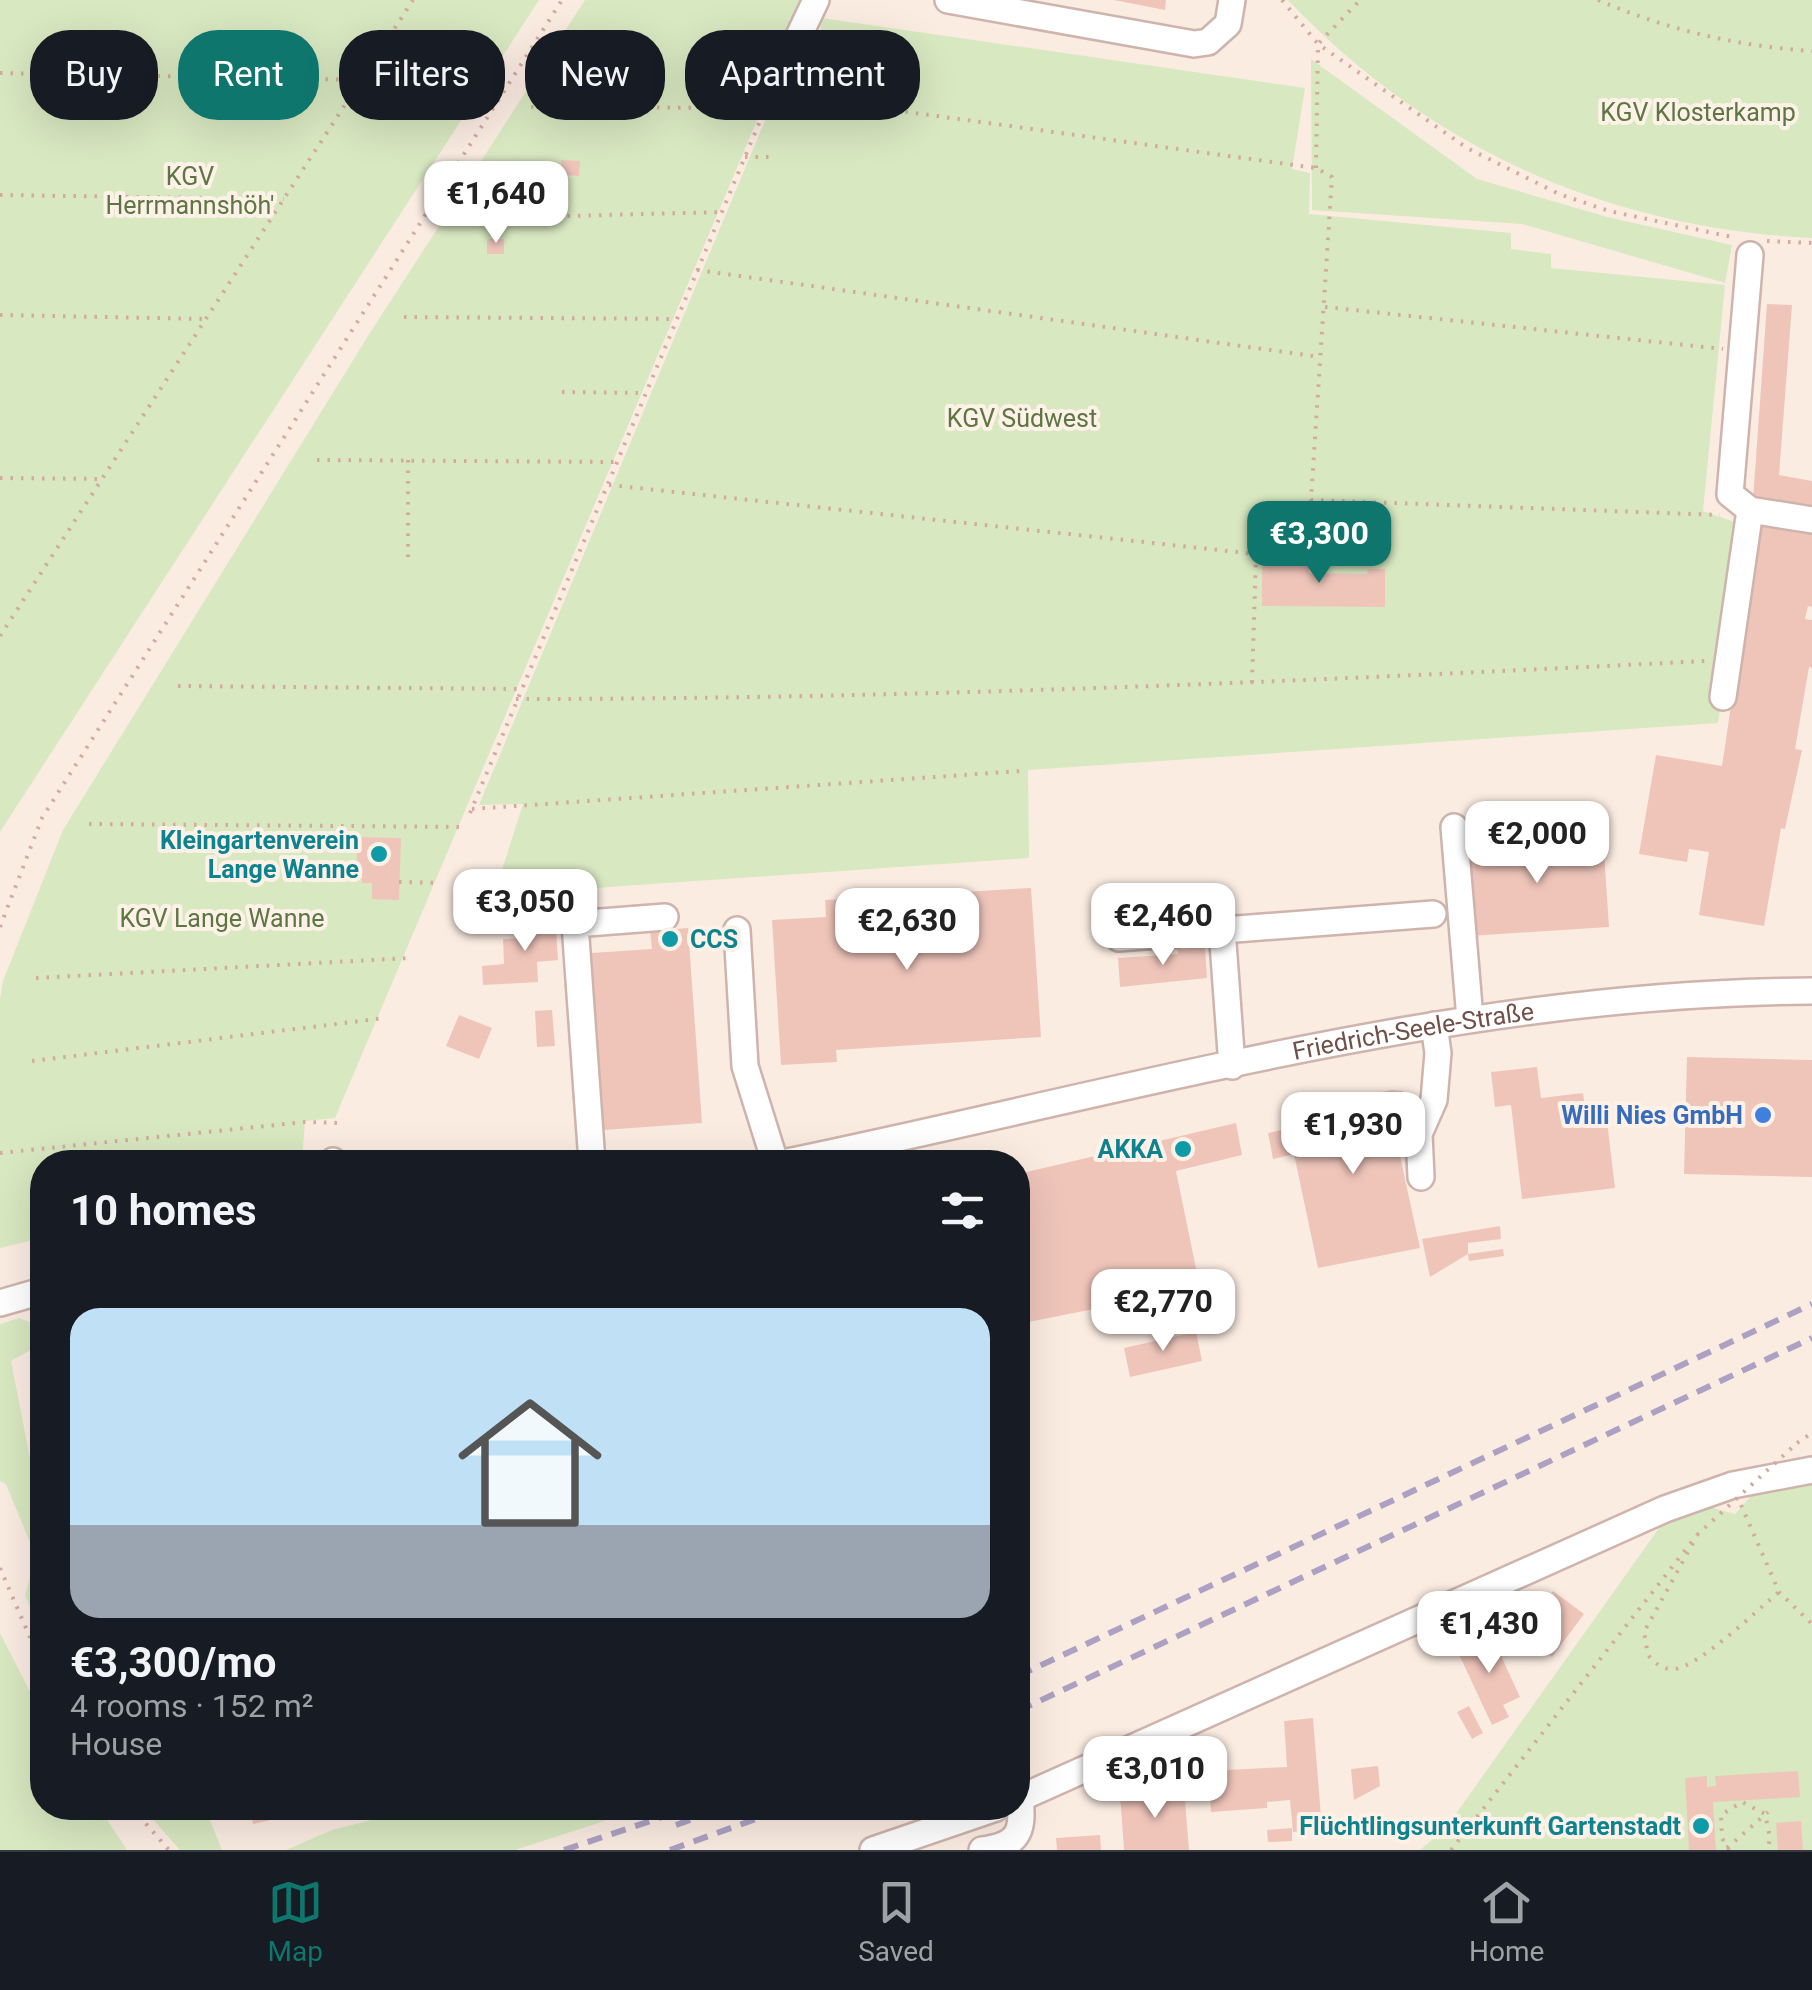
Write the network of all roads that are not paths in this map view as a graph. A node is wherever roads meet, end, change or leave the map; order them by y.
1 (816, 0) edge
2 (948, 0) edge
3 (1232, 0) edge
4 (802, 30) edge
5 (1750, 255) dead end
6 (1746, 509) junction
7 (1812, 520) edge
8 (1724, 697) dead end
9 (1454, 827) dead end
10 (1433, 914) dead end
11 (665, 917) dead end
12 (1222, 929) junction
13 (737, 930) dead end
14 (1119, 938) dead end
15 (1812, 991) edge
16 (1470, 1019) junction
17 (1434, 1025) junction
18 (1232, 1066) junction
19 (591, 1150) edge
20 (771, 1150) edge
21 (843, 1150) edge
22 (1421, 1177) dead end
23 (30, 1294) edge
24 (1, 1302) edge
25 (1812, 1470) edge
26 (1030, 1793) edge
27 (961, 1820) edge
28 (1020, 1820) edge
29 (873, 1850) edge
30 (982, 1850) edge

1 - 4 street
2 - 3 street
5 - 6 street
6 - 7 street
6 - 8 street
9 - 16 street
10 - 12 street
11 - 19 street
12 - 14 street
12 - 18 street
13 - 20 street
15 - 16 street, Friedrich-Seele-Straße
16 - 17 street, Friedrich-Seele-Straße
17 - 18 street, Friedrich-Seele-Straße
17 - 22 street
18 - 21 street, Friedrich-Seele-Straße
23 - 24 street
25 - 26 street
27 - 29 street
28 - 30 street

